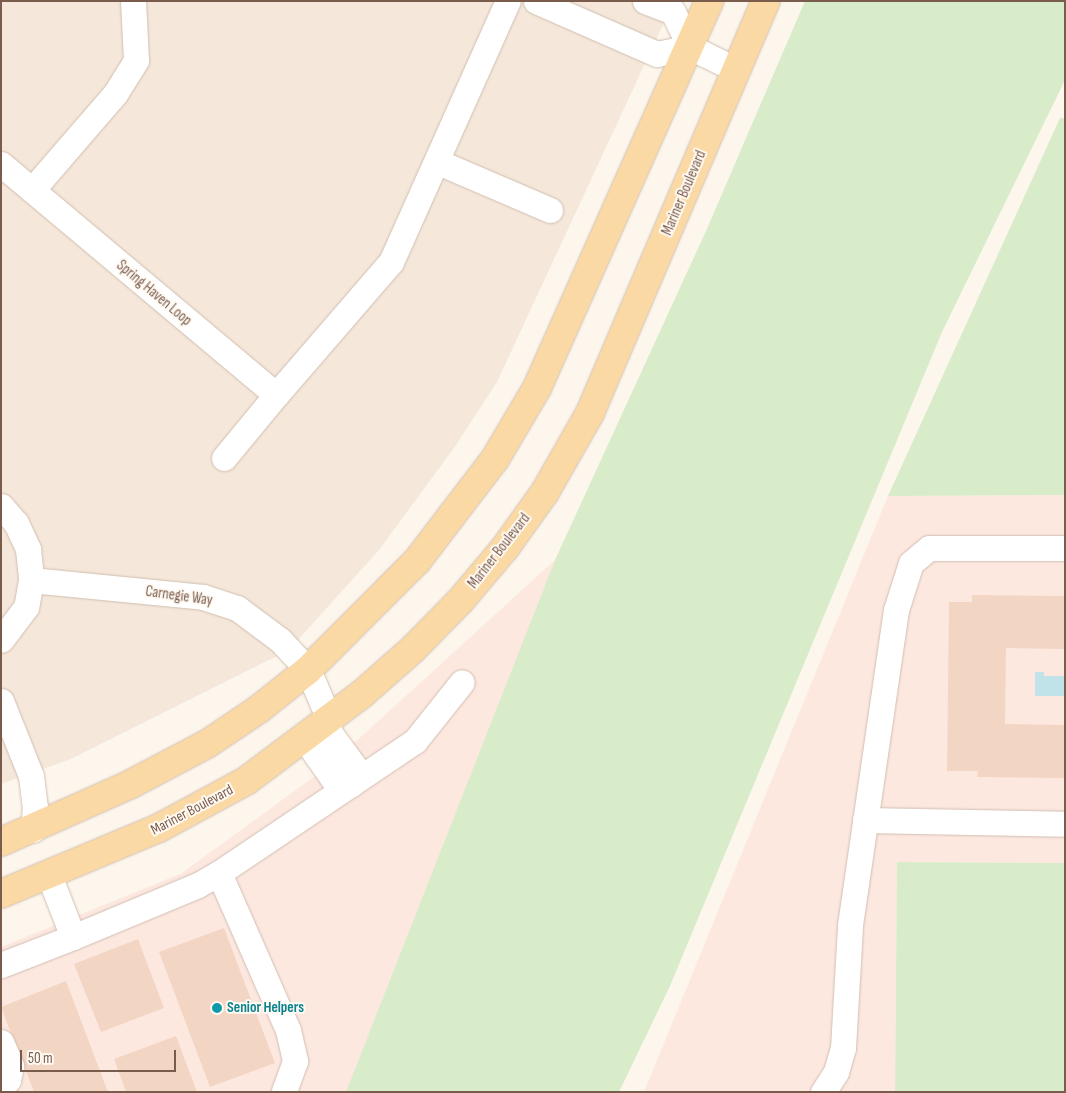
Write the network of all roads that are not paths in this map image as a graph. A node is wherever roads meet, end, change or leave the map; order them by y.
1 (133, 1) edge
2 (508, 1) edge
3 (536, 1) edge
4 (645, 1) edge
5 (709, 1) edge
6 (766, 1) edge
7 (690, 47) junction
8 (737, 70) junction
9 (438, 162) junction
10 (1, 164) edge
11 (32, 190) junction
12 (550, 210) dead end
13 (276, 395) junction
14 (224, 458) dead end
15 (1, 506) edge
16 (1065, 548) edge
17 (31, 580) junction
18 (1, 640) edge
19 (308, 670) junction
20 (462, 682) dead end
21 (1, 702) edge
22 (320, 728) junction
23 (350, 784) junction
24 (865, 820) junction
25 (1065, 824) edge
26 (33, 830) junction
27 (1, 842) edge
28 (219, 873) junction
29 (49, 875) junction
30 (1, 894) edge
31 (73, 937) junction
32 (1, 965) edge
33 (1, 1042) edge
34 (7, 1082) edge
35 (284, 1092) edge
36 (823, 1092) edge

1 - 11 street
2 - 9 street
3 - 7 street
4 - 7 street
5 - 7 main road
6 - 8 main road, Mariner Boulevard
7 - 8 street
7 - 19 main road
8 - 22 main road, Mariner Boulevard
9 - 12 street
9 - 13 street
10 - 11 street, Spring Haven Loop
11 - 13 street, Spring Haven Loop
13 - 14 street
15 - 17 street
16 - 24 street
17 - 18 street
17 - 19 street, Carnegie Way
19 - 22 street, Carnegie Way
19 - 26 main road
20 - 23 street
21 - 26 street
22 - 23 street, Carnegie Way
22 - 29 main road, Mariner Boulevard
23 - 28 street
24 - 25 street
24 - 36 street
26 - 27 main road
28 - 31 street
28 - 35 street
29 - 30 main road, Mariner Boulevard
29 - 31 street
31 - 32 street
33 - 34 street

